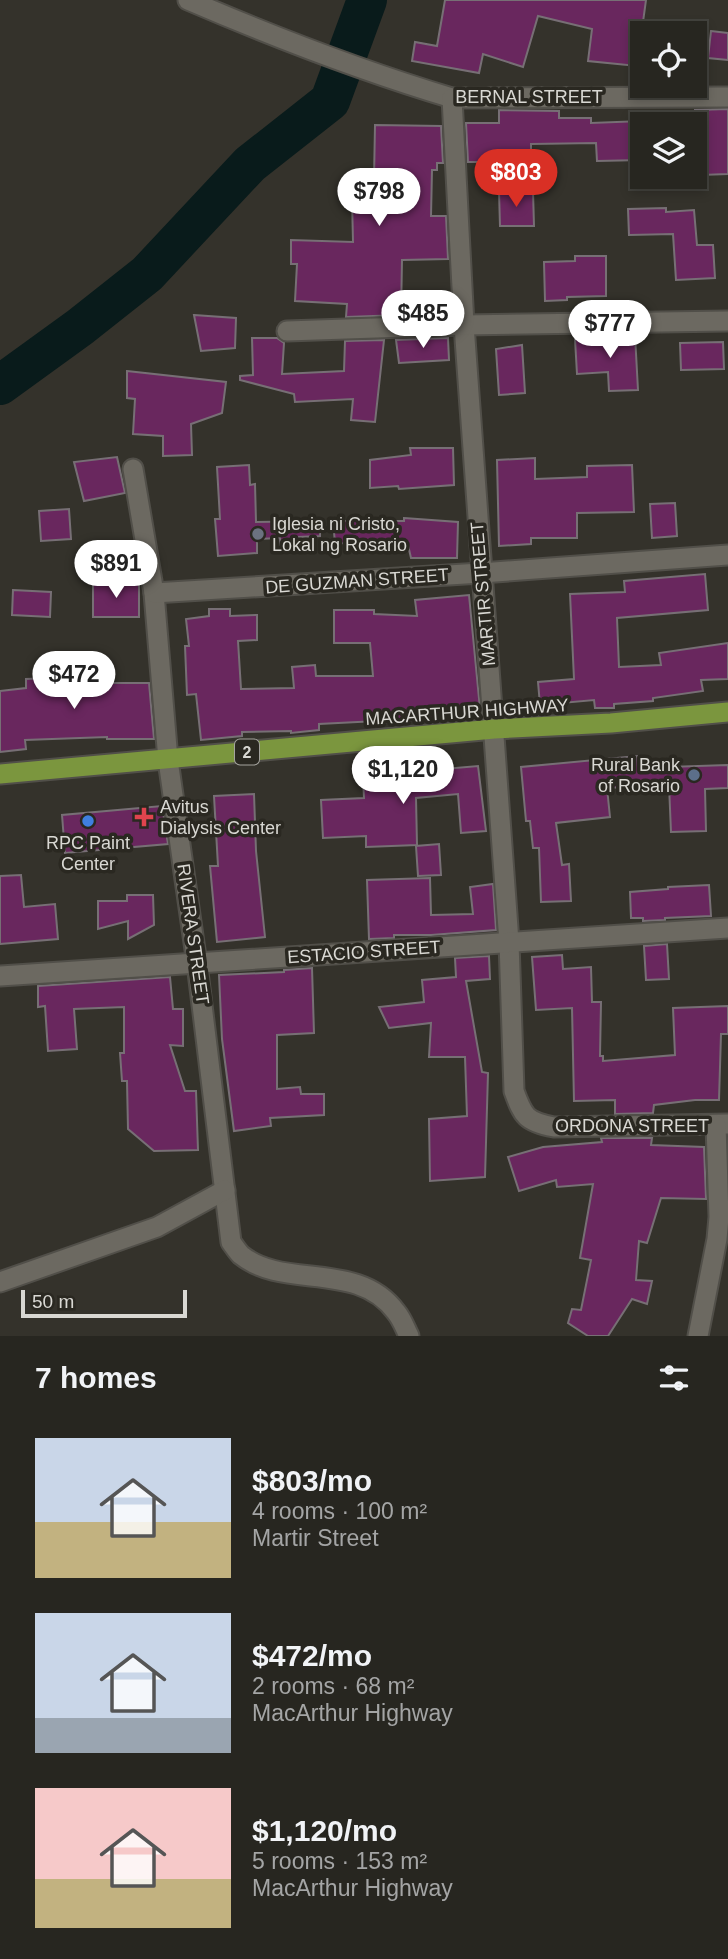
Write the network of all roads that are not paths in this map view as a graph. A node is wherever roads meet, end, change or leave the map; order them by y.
1 (188, 0) edge
2 (728, 97) edge
3 (452, 98) junction
4 (728, 321) edge
5 (464, 325) junction
6 (287, 331) dead end
7 (132, 469) dead end
8 (728, 555) edge
9 (481, 573) junction
10 (154, 593) junction
11 (728, 712) edge
12 (494, 729) junction
13 (168, 760) junction
14 (0, 774) edge
15 (728, 928) edge
16 (509, 942) junction
17 (197, 964) junction
18 (0, 976) edge
19 (514, 1091) joint
20 (722, 1125) edge
21 (225, 1190) junction
22 (0, 1282) edge
23 (409, 1336) edge
24 (698, 1336) edge

1 - 3 street, BERNAL STREET
2 - 3 street, BERNAL STREET
3 - 5 street, MARTIR STREET
4 - 5 street
5 - 6 street
5 - 9 street, MARTIR STREET
7 - 10 street, RIVERA STREET
8 - 9 street, DE GUZMAN STREET
9 - 10 street, DE GUZMAN STREET
9 - 12 street, MARTIR STREET
10 - 13 street, RIVERA STREET
11 - 12 highway, MACARTHUR HIGHWAY / 2
12 - 13 highway, MACARTHUR HIGHWAY / 2
12 - 16 street, MARTIR STREET
13 - 14 highway, MACARTHUR HIGHWAY / 2
13 - 17 street, RIVERA STREET
15 - 16 street, ESTACIO STREET
16 - 17 street, ESTACIO STREET
16 - 19 street, MARTIR STREET
17 - 18 street, ESTACIO STREET
17 - 21 street, RIVERA STREET
19 - 20 street, ORDONA STREET
20 - 24 street
21 - 22 street
21 - 23 street, RIVERA STREET

